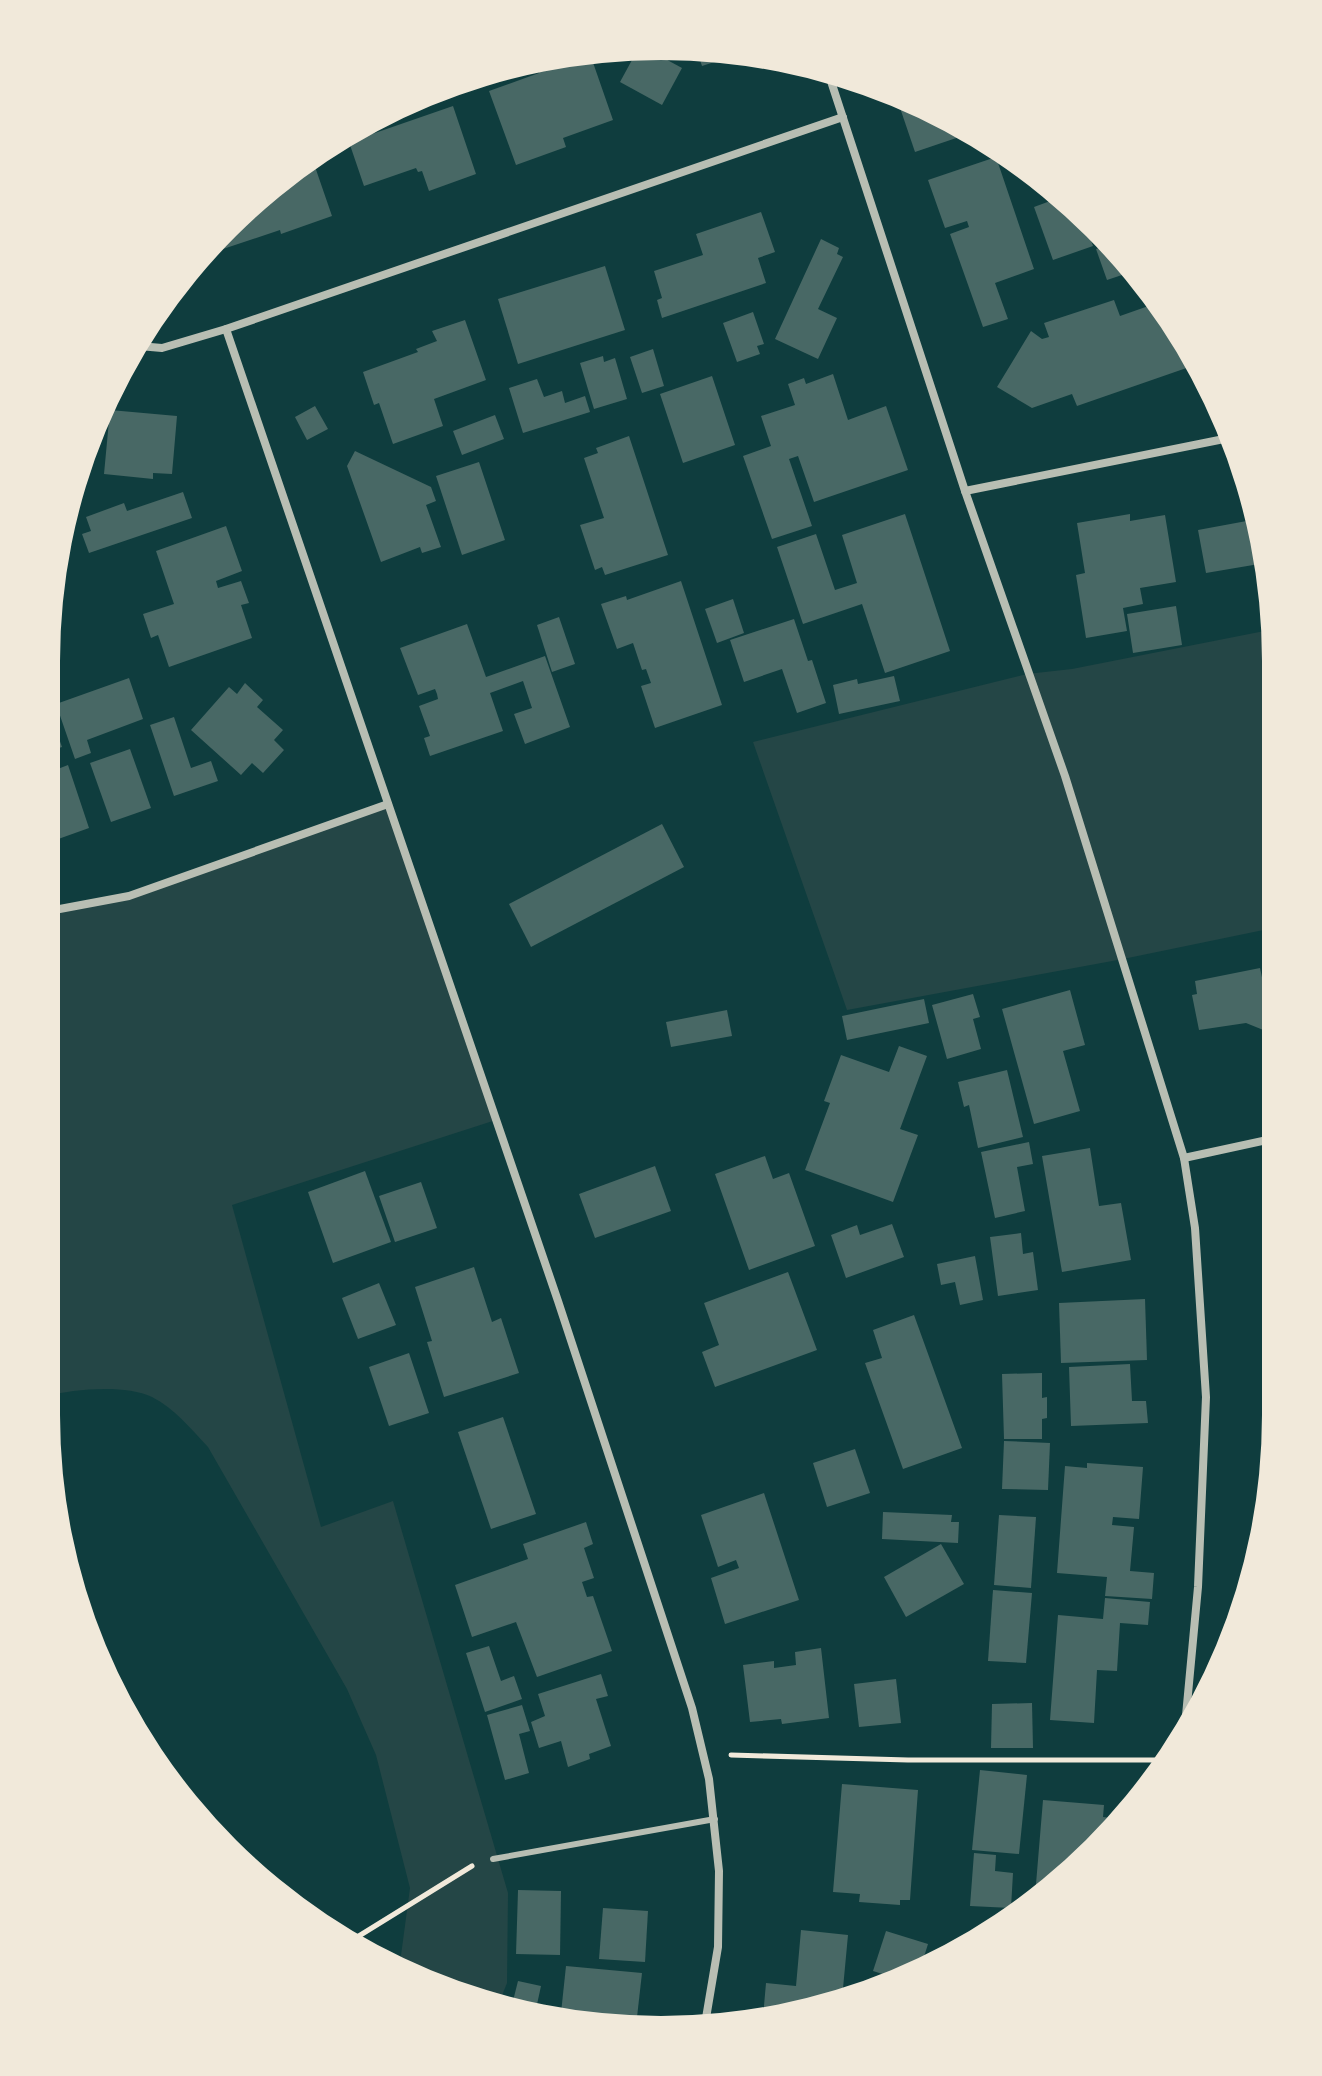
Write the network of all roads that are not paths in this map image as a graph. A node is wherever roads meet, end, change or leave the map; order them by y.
1 (832, 85) edge
2 (843, 117) junction
3 (226, 329) junction
4 (149, 347) edge
5 (1219, 440) edge
6 (965, 491) junction
7 (388, 804) junction
8 (60, 909) edge
9 (1262, 1141) edge
10 (1184, 1158) junction
11 (1187, 1705) edge
12 (715, 1819) junction
13 (493, 1859) road end
14 (707, 2014) edge

1 - 2 street
2 - 3 street
2 - 6 street
3 - 4 street
3 - 7 street
5 - 6 street
6 - 10 street
7 - 8 street
7 - 12 street
9 - 10 street
10 - 11 street
12 - 13 lane
12 - 14 street

